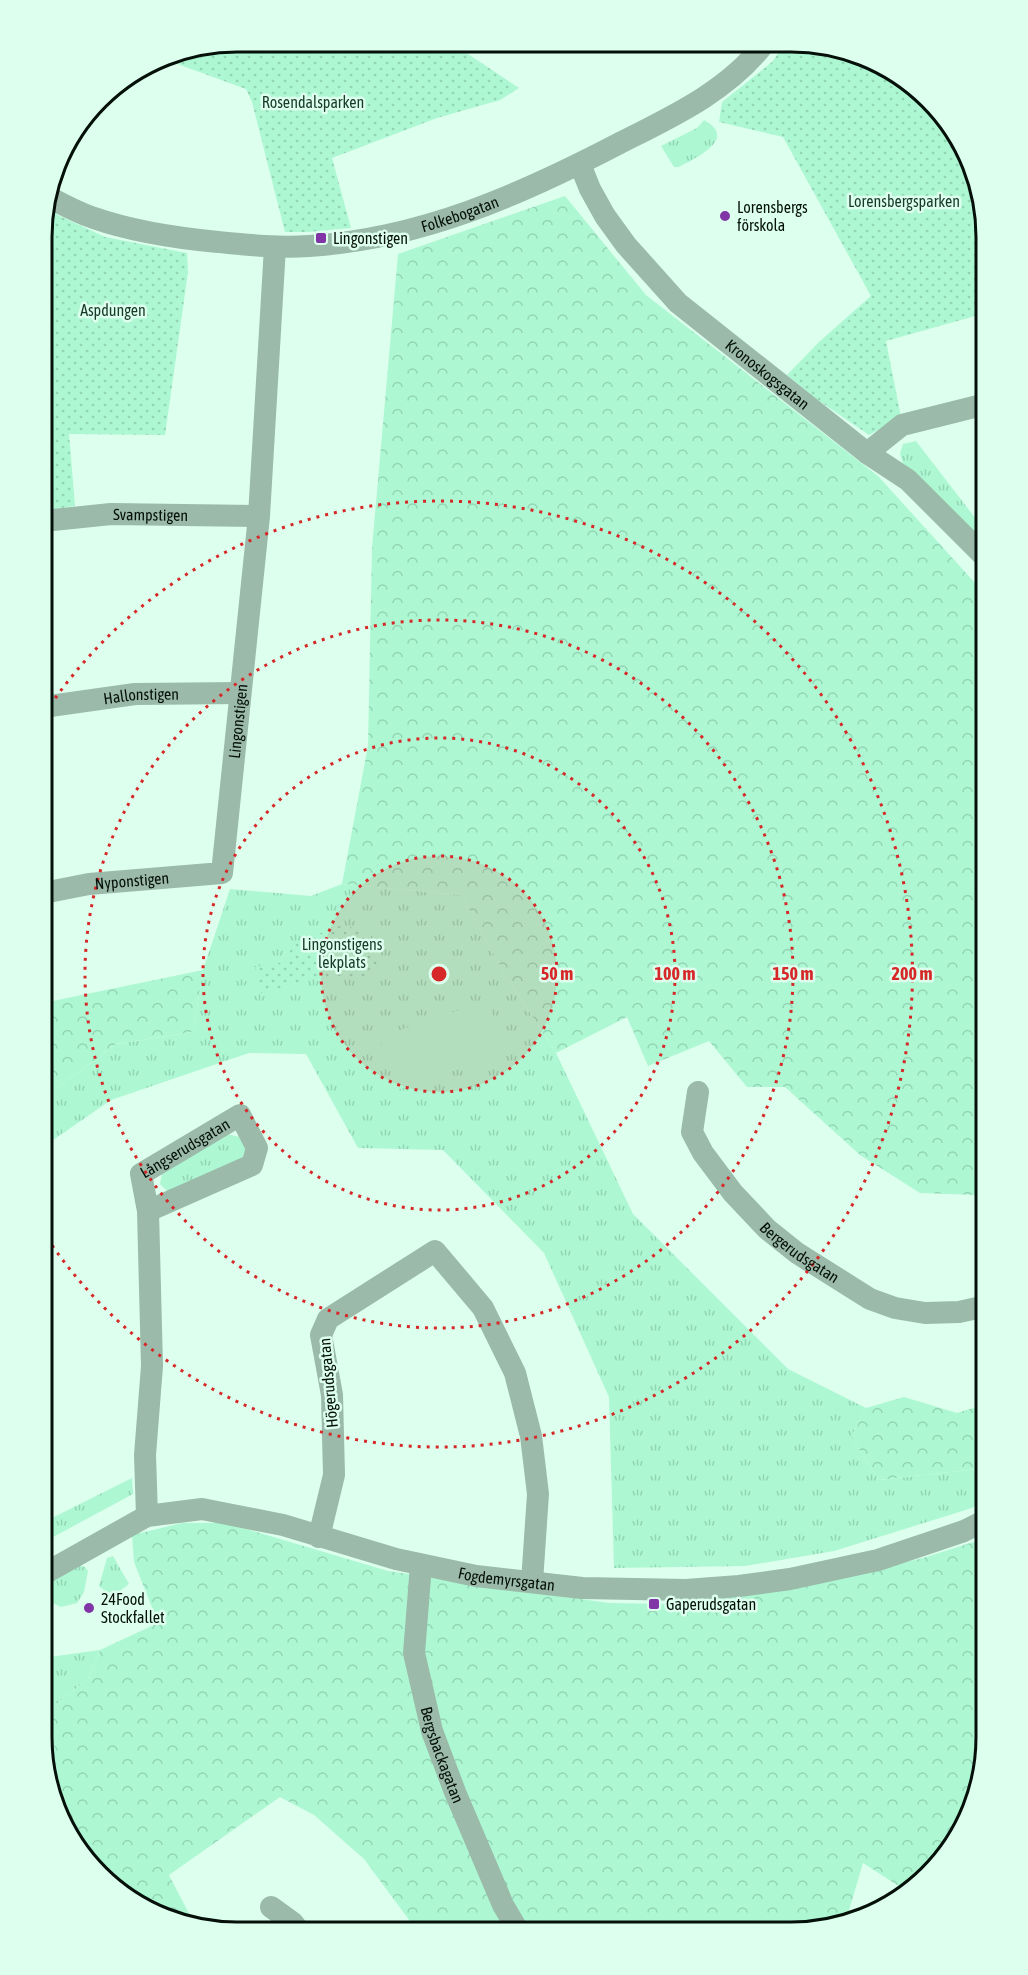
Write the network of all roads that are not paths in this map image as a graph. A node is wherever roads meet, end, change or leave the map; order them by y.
1 (758, 52) edge
2 (580, 164) junction
3 (56, 201) edge
4 (275, 247) junction
5 (976, 407) edge
6 (867, 453) junction
7 (259, 516) junction
8 (52, 520) edge
9 (976, 548) edge
10 (240, 693) junction
11 (52, 706) edge
12 (222, 873) joint
13 (52, 891) edge
14 (698, 1092) dead end
15 (148, 1211) junction
16 (975, 1308) edge
17 (147, 1516) junction
18 (975, 1525) edge
19 (319, 1537) junction
20 (421, 1565) junction
21 (52, 1569) edge
22 (532, 1582) junction
23 (271, 1907) dead end
24 (292, 1922) edge
25 (513, 1922) edge

1 - 2 street, Folkebogatan
2 - 4 street, Folkebogatan
2 - 6 street, Kronoskogsgatan
3 - 4 street, Folkebogatan
4 - 7 street, Lingonstigen
5 - 6 street
6 - 9 street, Kronoskogsgatan
7 - 8 street, Svampstigen
7 - 10 street, Lingonstigen
10 - 11 street, Hallonstigen
10 - 12 street, Lingonstigen
12 - 13 street, Nyponstigen
14 - 16 street, Bergerudsgatan
15 - 15 street, Långserudsgatan
15 - 17 street, Långserudsgatan
17 - 19 street, Fogdemyrsgatan
17 - 21 street, Fogdemyrsgatan
18 - 22 street, Fogdemyrsgatan
19 - 20 street, Fogdemyrsgatan
19 - 22 street, Högerudsgatan
20 - 22 street, Fogdemyrsgatan
20 - 25 street, Bergsbackagatan
23 - 24 street

